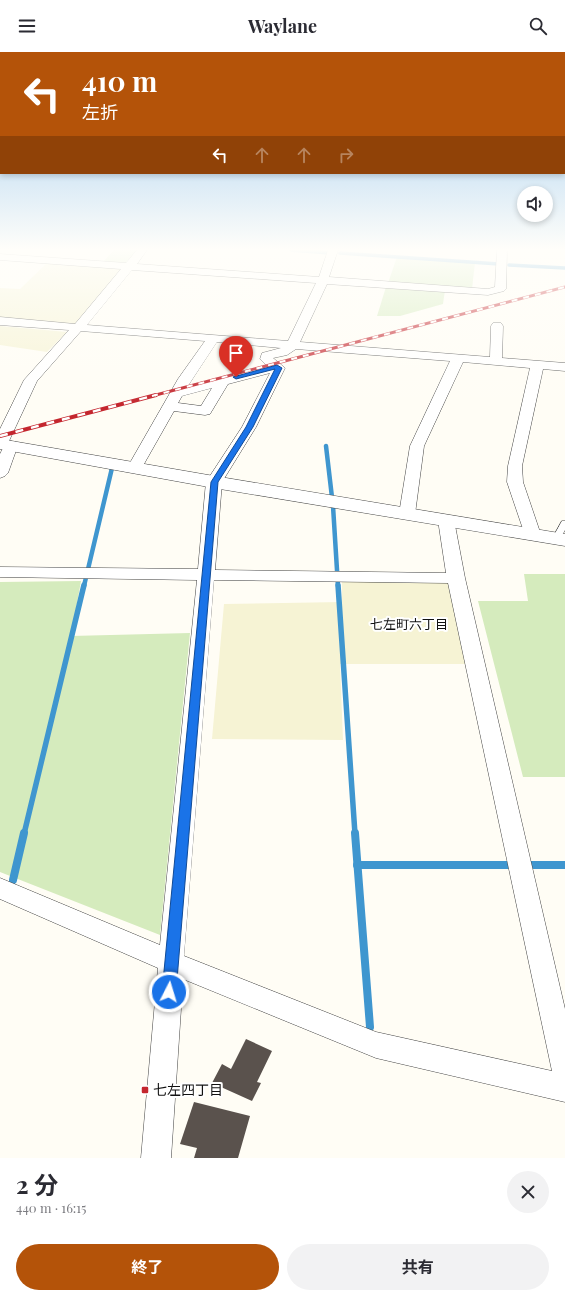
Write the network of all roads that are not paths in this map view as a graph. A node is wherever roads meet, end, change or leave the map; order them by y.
1 (100, 302) edge
2 (313, 302) edge
3 (0, 321) edge
4 (497, 326) dead end
5 (79, 328) junction
6 (213, 339) junction
7 (292, 346) junction
8 (458, 359) junction
9 (496, 362) junction
10 (537, 365) junction
11 (277, 366) junction
12 (565, 367) edge
13 (223, 381) junction
14 (177, 393) junction
15 (169, 406) junction
16 (4, 444) edge
17 (135, 468) junction
18 (0, 472) edge
19 (214, 482) junction
20 (407, 514) junction
21 (446, 520) junction
22 (562, 534) edge
23 (533, 535) junction
24 (0, 572) edge
25 (207, 574) junction
26 (456, 578) junction
27 (0, 888) edge
28 (171, 962) junction
29 (565, 1069) edge
30 (565, 1088) edge
31 (156, 1158) edge

1 - 5 street
2 - 7 street
3 - 5 street
4 - 9 street
5 - 6 street
5 - 16 street
6 - 7 street
6 - 14 street
7 - 8 street
7 - 11 street
8 - 9 street
8 - 20 street
9 - 10 street
10 - 12 street
10 - 23 street
11 - 13 street
11 - 19 street
13 - 14 street
13 - 15 street
14 - 15 street
15 - 17 street
16 - 17 street
16 - 18 street
17 - 19 street
19 - 20 street
19 - 25 street
20 - 21 street
21 - 23 street
21 - 26 street
22 - 23 street
24 - 25 street
25 - 26 street
25 - 28 street
26 - 29 street
27 - 28 street
28 - 30 street
28 - 31 street

